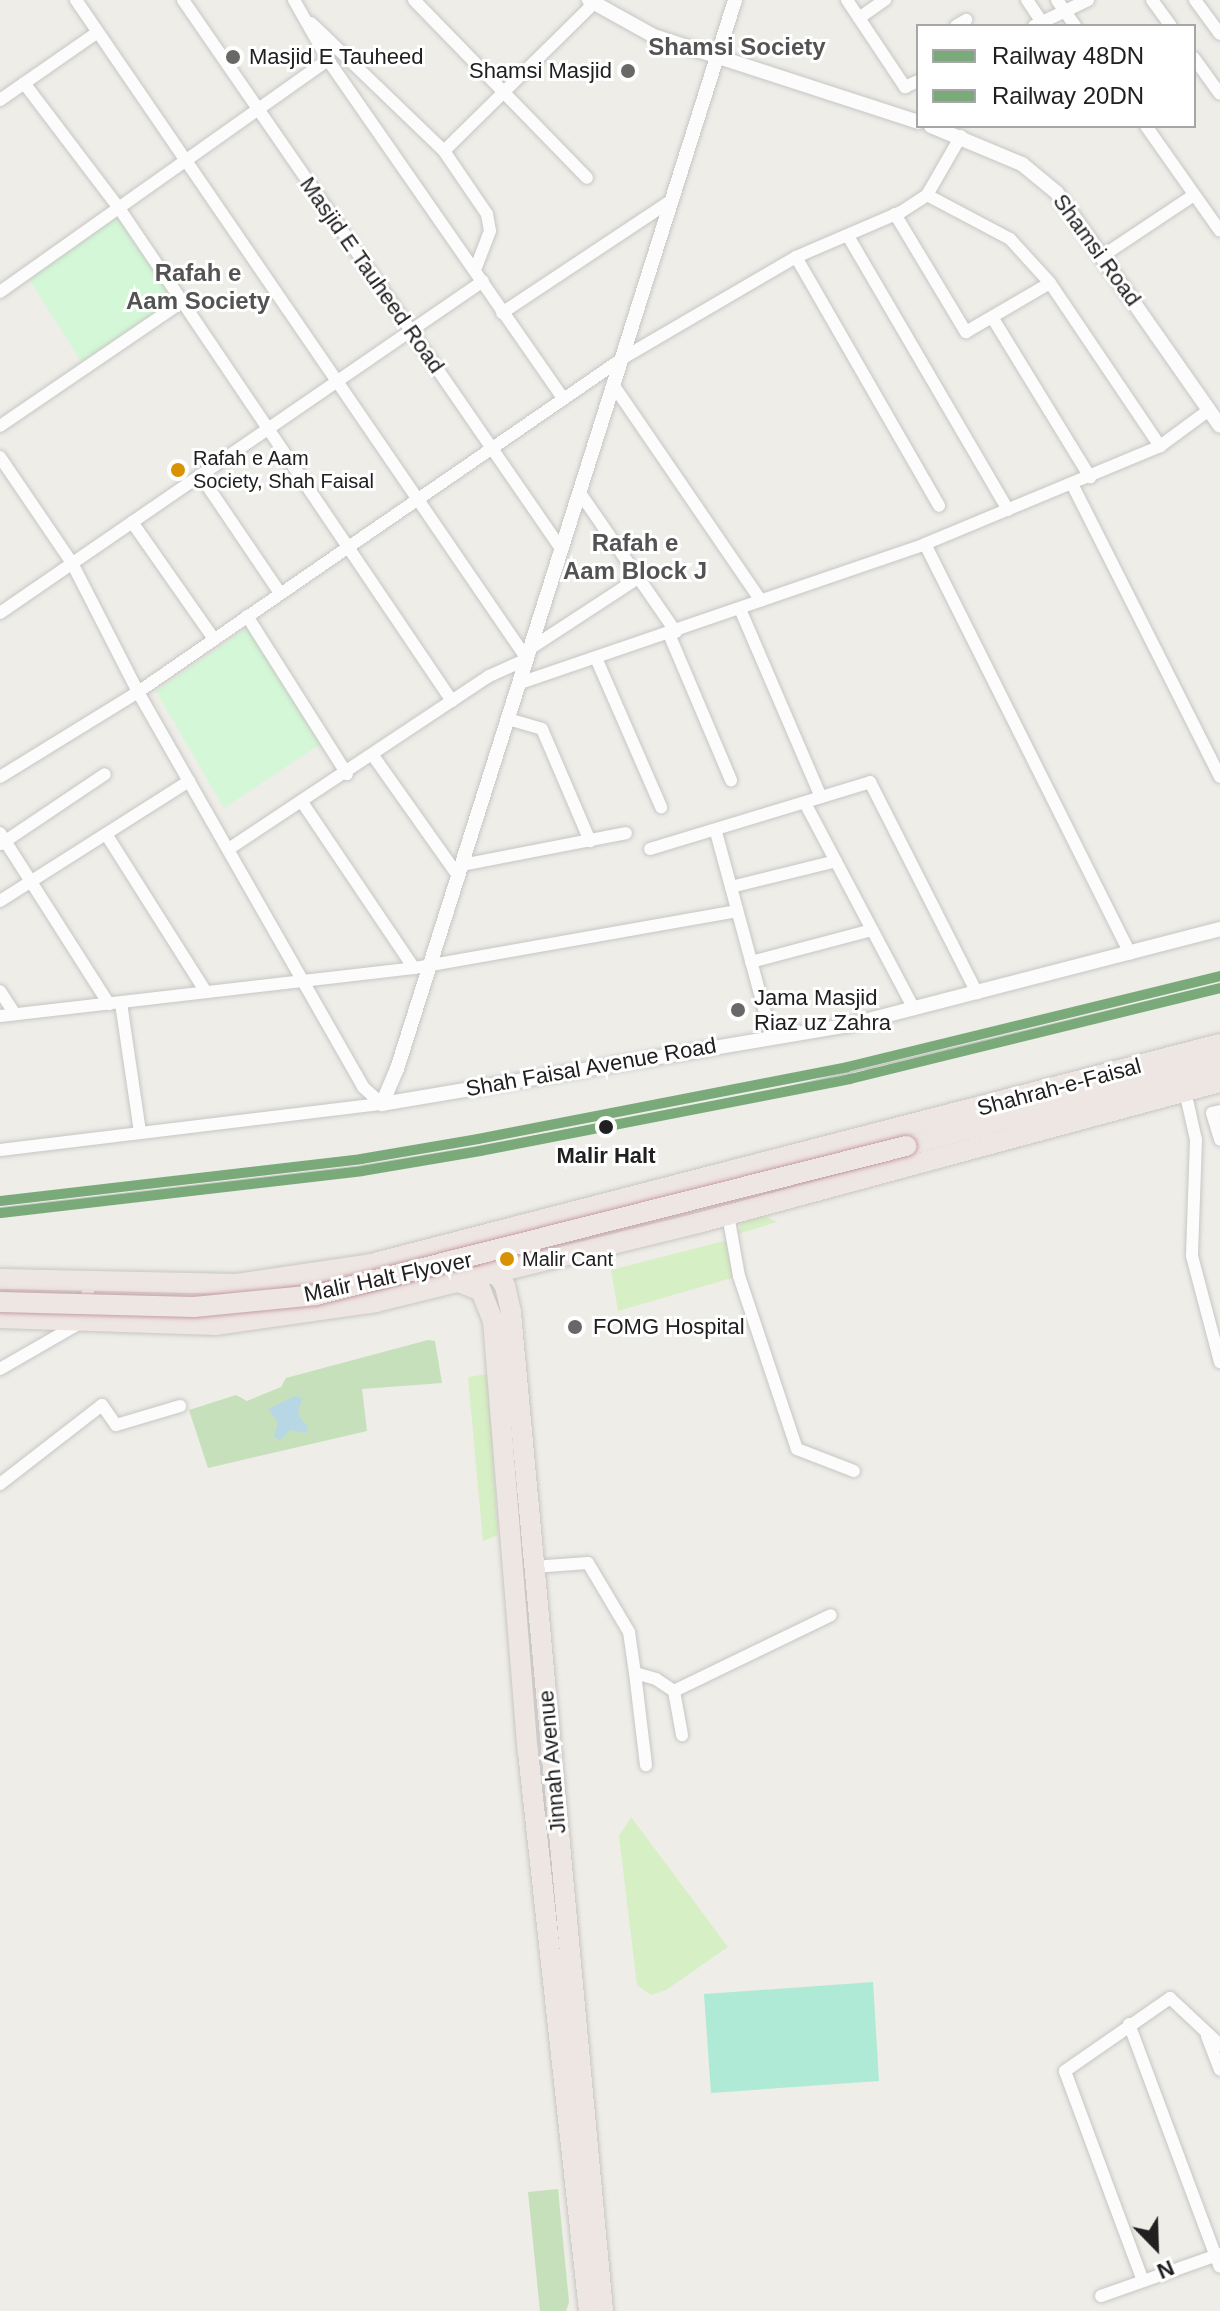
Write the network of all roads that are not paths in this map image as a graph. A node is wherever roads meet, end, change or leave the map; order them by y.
1 (76, 0) edge
2 (183, 0) edge
3 (294, 0) edge
4 (414, 0) edge
5 (735, 0) edge
6 (847, 0) edge
7 (885, 0) edge
8 (1027, 0) edge
9 (1088, 0) edge
10 (1152, 0) edge
11 (1195, 0) edge
12 (591, 2) edge
13 (1061, 6) edge
14 (302, 14) junction
15 (859, 18) junction
16 (1038, 24) edge
17 (1074, 24) edge
18 (1170, 24) edge
19 (98, 32) junction
20 (1220, 34) edge
21 (719, 53) junction
22 (328, 60) junction
23 (1196, 61) edge
24 (916, 82) edge
25 (24, 83) junction
26 (505, 94) junction
27 (1220, 94) edge
28 (0, 100) edge
29 (258, 110) junction
30 (916, 121) edge
31 (937, 128) edge
32 (1147, 128) edge
33 (961, 136) junction
34 (444, 151) junction
35 (186, 161) junction
36 (587, 178) dead end
37 (927, 195) junction
38 (1194, 195) junction
39 (672, 200) junction
40 (1220, 207) edge
41 (119, 208) junction
42 (895, 214) junction
43 (1209, 215) junction
44 (1220, 231) edge
45 (848, 236) junction
46 (1104, 255) junction
47 (796, 257) junction
48 (479, 275) junction
49 (1050, 283) junction
50 (0, 292) edge
51 (180, 303) junction
52 (502, 313) junction
53 (992, 317) junction
54 (411, 331) junction
55 (623, 358) junction
56 (338, 381) junction
57 (614, 386) junction
58 (563, 398) junction
59 (1209, 410) junction
60 (0, 426) edge
61 (1220, 426) edge
62 (268, 429) junction
63 (491, 446) junction
64 (1160, 446) junction
65 (0, 457) edge
66 (200, 475) junction
67 (1090, 477) junction
68 (1072, 484) junction
69 (580, 493) junction
70 (419, 497) junction
71 (939, 506) dead end
72 (1008, 510) junction
73 (132, 522) junction
74 (925, 544) junction
75 (350, 546) junction
76 (562, 550) junction
77 (72, 563) junction
78 (638, 578) junction
79 (280, 593) junction
80 (761, 601) junction
81 (740, 609) junction
82 (0, 613) edge
83 (247, 616) junction
84 (672, 633) junction
85 (214, 639) junction
86 (529, 654) junction
87 (596, 658) junction
88 (520, 683) junction
89 (138, 692) junction
90 (452, 701) junction
91 (508, 719) junction
92 (374, 757) junction
93 (105, 774) dead end
94 (347, 774) junction
95 (0, 777) edge
96 (1220, 777) edge
97 (731, 780) dead end
98 (189, 781) junction
99 (821, 797) junction
100 (302, 802) junction
101 (805, 803) junction
102 (661, 807) dead end
103 (716, 832) junction
104 (626, 833) dead end
105 (106, 834) junction
106 (2, 839) edge
107 (590, 841) junction
108 (229, 849) junction
109 (650, 849) dead end
110 (836, 861) junction
111 (461, 871) junction
112 (31, 881) junction
113 (731, 887) junction
114 (0, 901) edge
115 (737, 911) junction
116 (1220, 929) edge
117 (872, 930) junction
118 (1130, 954) junction
119 (751, 962) junction
120 (430, 965) junction
121 (414, 968) junction
122 (307, 983) junction
123 (0, 991) edge
124 (206, 992) junction
125 (977, 993) junction
126 (115, 1003) junction
127 (914, 1009) junction
128 (15, 1014) junction
129 (0, 1016) edge
130 (771, 1035) junction
131 (1220, 1044) edge
132 (1220, 1062) edge
133 (1220, 1082) edge
134 (1185, 1091) junction
135 (382, 1104) junction
136 (1220, 1111) edge
137 (140, 1132) junction
138 (902, 1138) junction
139 (1220, 1140) edge
140 (1, 1149) edge
141 (569, 1213) junction
142 (728, 1215) junction
143 (449, 1245) junction
144 (576, 1252) junction
145 (498, 1272) junction
146 (0, 1279) edge
147 (459, 1282) junction
148 (90, 1283) junction
149 (187, 1285) junction
150 (0, 1302) edge
151 (0, 1318) edge
152 (80, 1323) junction
153 (180, 1326) junction
154 (1220, 1362) edge
155 (0, 1369) edge
156 (180, 1406) dead end
157 (854, 1471) dead end
158 (0, 1484) edge
159 (528, 1575) junction
160 (831, 1615) dead end
161 (635, 1673) junction
162 (674, 1691) junction
163 (682, 1735) dead end
164 (646, 1765) dead end
165 (1129, 2024) junction
166 (1205, 2028) junction
167 (1220, 2045) edge
168 (1220, 2070) edge
169 (1219, 2259) edge
170 (1143, 2281) junction
171 (1101, 2296) dead end
172 (589, 2311) edge
173 (603, 2311) edge

1 - 19 street
2 - 29 street, Masjid E Tauheed Road
3 - 14 street
4 - 26 street
5 - 21 street
6 - 15 street
7 - 15 street
8 - 16 street
9 - 13 street
10 - 18 street
11 - 20 street
12 - 21 street
12 - 26 street
13 - 16 street
13 - 17 street
14 - 22 street
14 - 34 street
15 - 24 street
19 - 25 street
19 - 35 street
21 - 30 street
21 - 39 street
22 - 29 street
22 - 48 street
23 - 27 street
25 - 28 street
25 - 41 street
26 - 34 street
26 - 36 street
29 - 35 street
29 - 54 street, Masjid E Tauheed Road
31 - 33 street, Shamsi Road
32 - 38 street
33 - 37 street
33 - 46 street, Shamsi Road
34 - 48 street
35 - 41 street
35 - 56 street
37 - 42 street
37 - 49 street
38 - 43 street
38 - 46 street
39 - 52 street
39 - 55 street
40 - 43 street
41 - 50 street
41 - 51 street
42 - 45 street
42 - 53 street
43 - 44 street
45 - 47 street
45 - 72 street
46 - 59 street, Shamsi Road
47 - 55 street
47 - 71 street
48 - 52 street
48 - 54 street
49 - 53 street
49 - 64 street
51 - 60 street
51 - 62 street
52 - 58 street
53 - 67 street
54 - 56 street
54 - 63 street, Masjid E Tauheed Road
55 - 57 street
55 - 58 street
56 - 62 street
56 - 70 street
57 - 69 street
57 - 80 street
58 - 63 street
59 - 61 street, Shamsi Road
59 - 64 street
62 - 66 street
62 - 75 street
63 - 70 street
63 - 76 street, Masjid E Tauheed Road
64 - 67 street
65 - 77 street
66 - 73 street
66 - 79 street
67 - 68 street
68 - 72 street
68 - 96 street
69 - 76 street
69 - 78 street
70 - 75 street
70 - 86 street
72 - 74 street
73 - 77 street
73 - 85 street
74 - 80 street
74 - 118 street
75 - 79 street
75 - 90 street
76 - 86 street
77 - 82 street
77 - 89 street
78 - 84 street
78 - 86 street
79 - 83 street
80 - 81 street
81 - 84 street
81 - 99 street
83 - 85 street
83 - 94 street
84 - 87 street
84 - 97 street
85 - 89 street
86 - 88 street
86 - 90 street
87 - 88 street
87 - 102 street
88 - 91 street
89 - 95 street
89 - 98 street
90 - 92 street
91 - 107 street
91 - 111 street
92 - 94 street
92 - 111 street
93 - 106 street
94 - 100 street
98 - 105 street
98 - 108 street
99 - 101 street
99 - 125 street
100 - 108 street
100 - 121 street
101 - 103 street
101 - 110 street
103 - 109 street
103 - 113 street
104 - 107 street
105 - 112 street
105 - 124 street
106 - 112 street
107 - 111 street
108 - 122 street
110 - 113 street
110 - 117 street
111 - 120 street
112 - 114 street
112 - 126 street
113 - 115 street
115 - 119 street
115 - 120 street
116 - 118 street, Shah Faisal Avenue Road
117 - 119 street
117 - 127 street
118 - 125 street, Shah Faisal Avenue Road
119 - 130 street
120 - 121 street
120 - 135 street
121 - 122 street
122 - 124 street
122 - 135 street
123 - 128 street
124 - 126 street
125 - 127 street, Shah Faisal Avenue Road
126 - 128 street
126 - 137 street
127 - 130 street, Shah Faisal Avenue Road
128 - 129 street
130 - 135 street, Shah Faisal Avenue Road
131 - 138 highway, Shahrah-e-Faisal
132 - 138 highway, Shahrah-e-Faisal
133 - 134 highway
134 - 142 highway
134 - 154 street
135 - 137 street, Shah Faisal Avenue Road
136 - 139 street
137 - 140 street, Shah Faisal Avenue Road
138 - 141 highway, Malir Halt Flyover
138 - 150 highway, Malir Halt Flyover, bridge
141 - 143 highway, Malir Halt Flyover
141 - 144 highway
142 - 144 highway
142 - 157 street
143 - 145 highway
143 - 149 highway, Malir Halt Flyover
144 - 145 highway
145 - 147 highway
145 - 159 highway, Jinnah Avenue
146 - 148 highway, Malir Halt Flyover
147 - 153 highway
147 - 159 highway, Jinnah Avenue
148 - 149 highway, Malir Halt Flyover
148 - 152 street
149 - 153 highway
151 - 152 highway
152 - 153 highway
152 - 155 street
156 - 158 street
159 - 161 street
159 - 172 highway, Jinnah Avenue
159 - 173 highway, Jinnah Avenue
160 - 162 street
161 - 162 street
161 - 164 street
162 - 163 street
165 - 166 street
165 - 169 street
165 - 170 street
166 - 167 street
166 - 168 street
169 - 170 street
170 - 171 street

